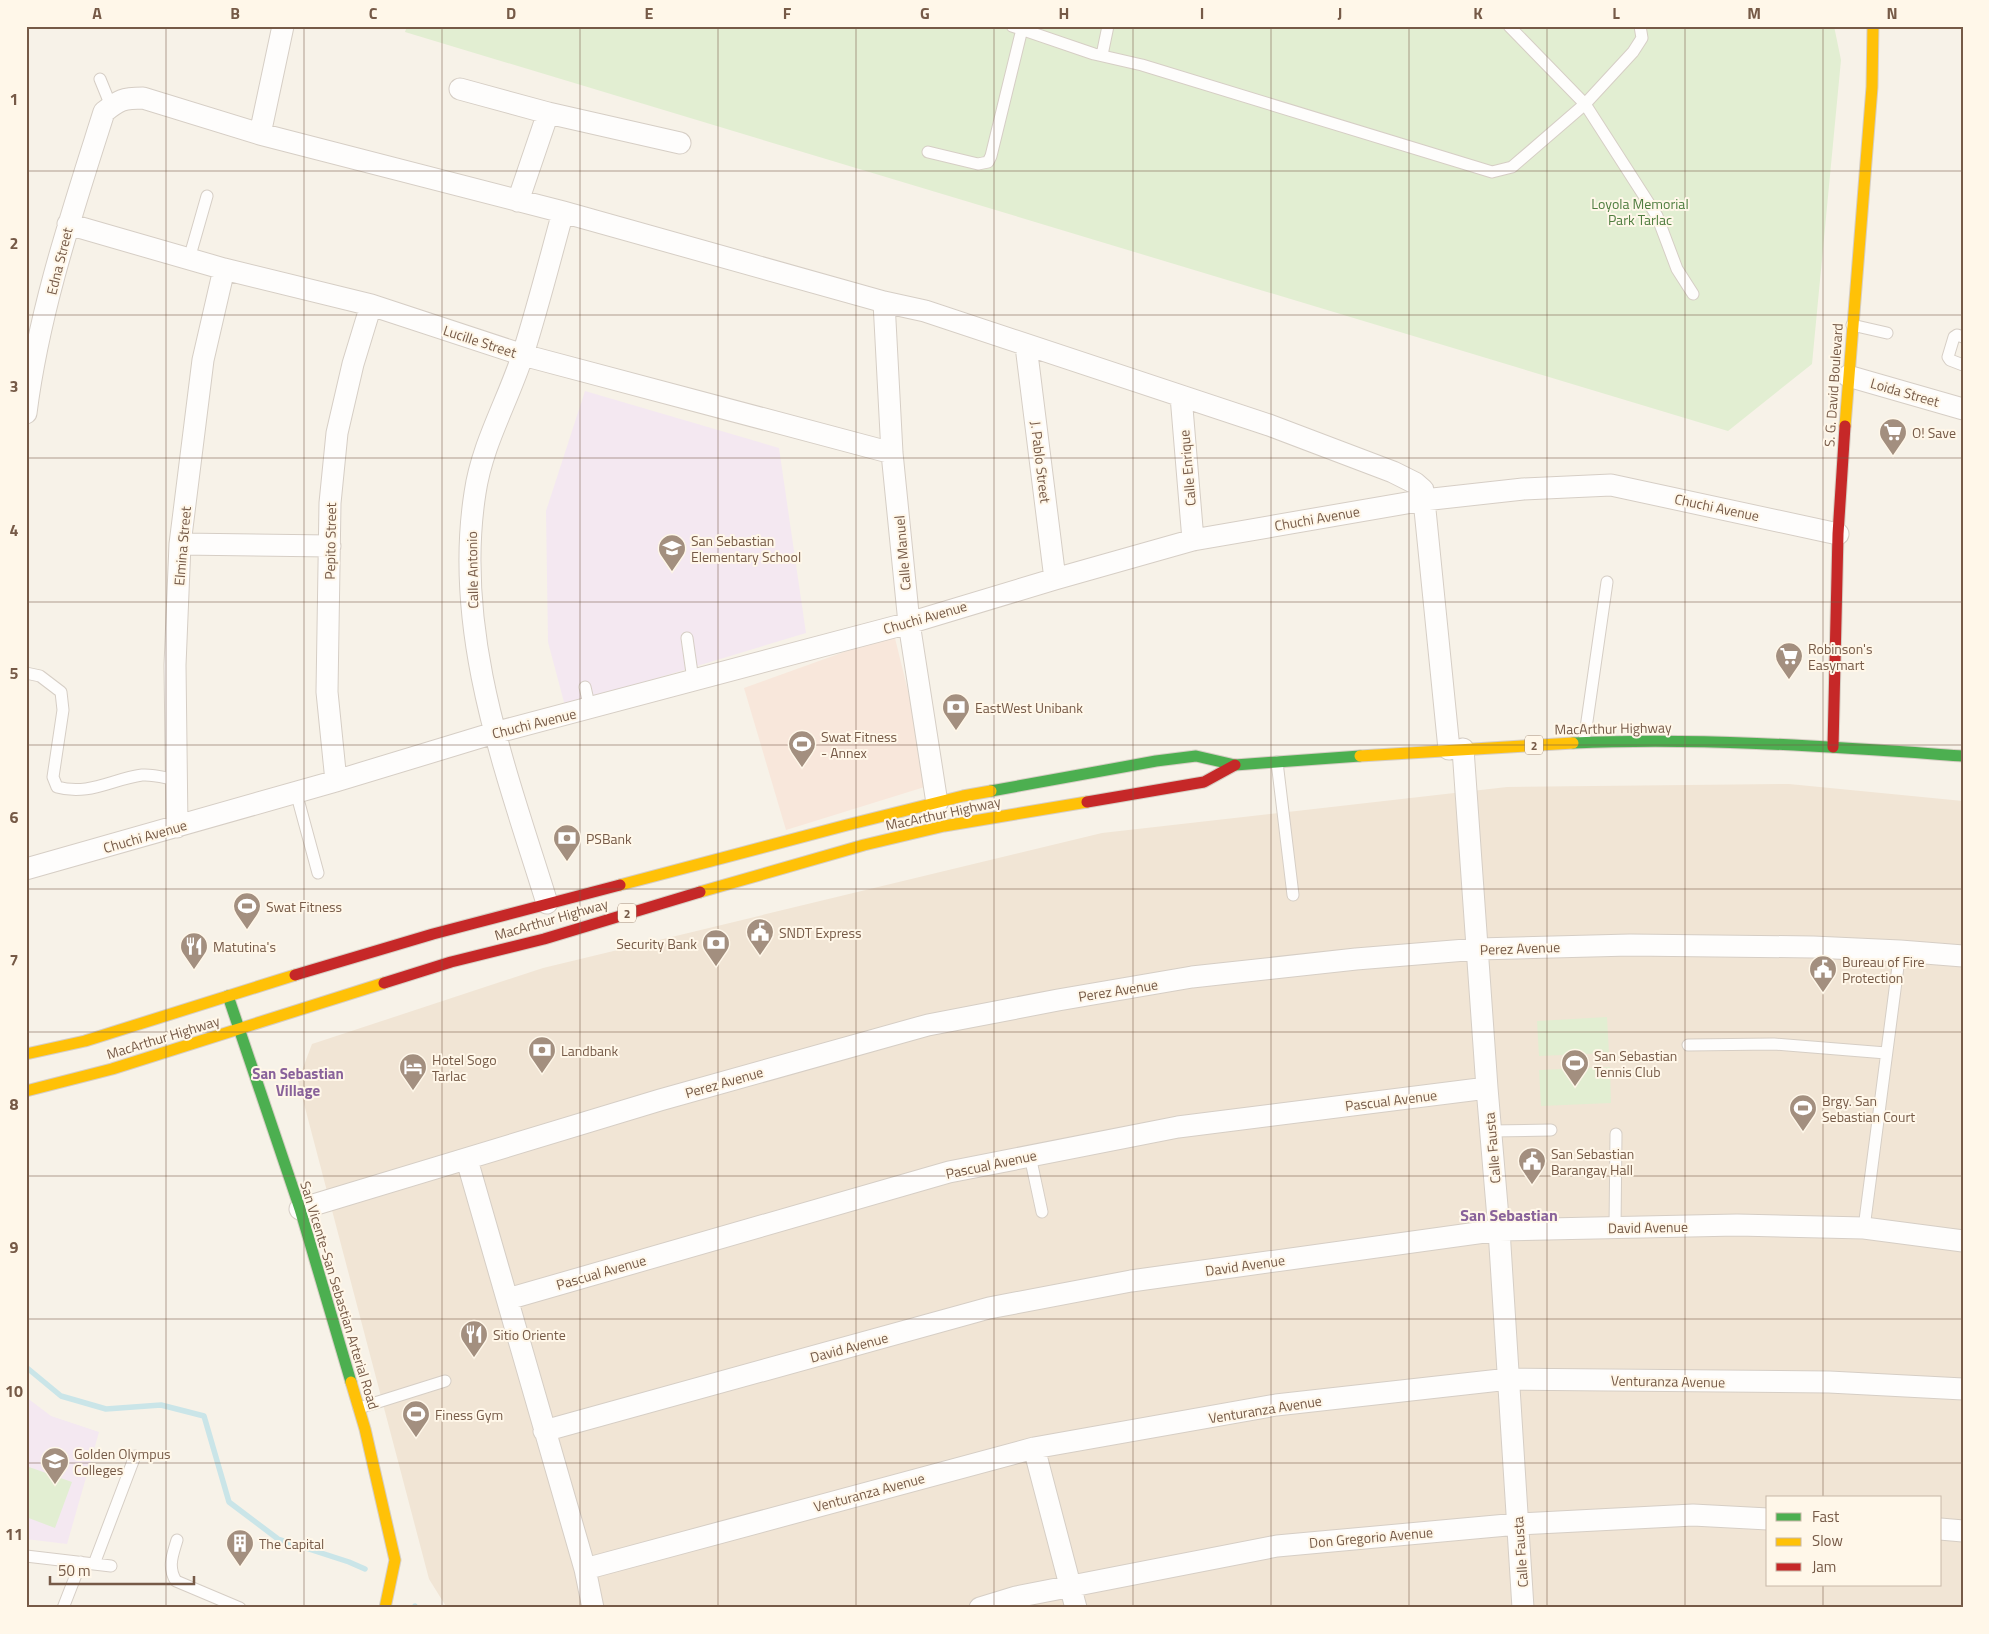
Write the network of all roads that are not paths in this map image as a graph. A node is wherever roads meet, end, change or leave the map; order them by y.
1 (283, 26) edge
2 (1108, 26) edge
3 (1509, 26) edge
4 (1640, 26) edge
5 (1873, 26) edge
6 (1017, 28) edge
7 (1102, 55) junction
8 (100, 78) dead end
9 (460, 89) dead end
10 (1585, 104) junction
11 (108, 109) junction
12 (548, 113) junction
13 (260, 134) junction
14 (680, 143) dead end
15 (928, 152) dead end
16 (207, 196) dead end
17 (518, 201) junction
18 (563, 212) junction
19 (68, 224) junction
20 (189, 259) junction
21 (224, 269) junction
22 (1693, 294) dead end
23 (884, 302) junction
24 (371, 306) junction
25 (1852, 325) junction
26 (1887, 333) dead end
27 (1963, 337) edge
28 (1026, 346) junction
29 (522, 355) junction
30 (1963, 365) edge
31 (1848, 376) junction
32 (1181, 396) junction
33 (1963, 409) edge
34 (26, 413) edge
35 (892, 453) junction
36 (1424, 500) junction
37 (1838, 534) junction
38 (1193, 540) junction
39 (180, 544) junction
40 (330, 546) junction
41 (1055, 579) junction
42 (1607, 582) dead end
43 (909, 623) junction
44 (687, 638) dead end
45 (26, 673) edge
46 (693, 680) junction
47 (585, 687) dead end
48 (590, 709) junction
49 (494, 733) junction
50 (1584, 742) junction
51 (1833, 747) junction
52 (1456, 749) junction
53 (1963, 756) edge
54 (1277, 762) junction
55 (1235, 765) junction
56 (177, 780) junction
57 (336, 781) junction
58 (296, 792) junction
59 (937, 803) junction
60 (177, 827) junction
61 (26, 869) edge
62 (318, 873) dead end
63 (1293, 895) dead end
64 (546, 903) junction
65 (1478, 949) junction
66 (1900, 951) junction
67 (1963, 956) edge
68 (228, 996) junction
69 (240, 1029) junction
70 (1688, 1045) dead end
71 (27, 1052) edge
72 (1886, 1053) junction
73 (1486, 1088) junction
74 (26, 1091) edge
75 (1551, 1130) dead end
76 (1490, 1131) junction
77 (1616, 1134) dead end
78 (1030, 1156) junction
79 (467, 1160) junction
80 (300, 1209) junction
81 (1042, 1212) dead end
82 (1615, 1228) junction
83 (1864, 1228) junction
84 (1499, 1230) junction
85 (1963, 1241) edge
86 (508, 1299) junction
87 (1509, 1379) junction
88 (445, 1381) dead end
89 (1963, 1389) edge
90 (359, 1408) junction
91 (544, 1431) junction
92 (1034, 1448) junction
93 (135, 1456) dead end
94 (1766, 1519) edge
95 (1518, 1524) junction
96 (1942, 1529) edge
97 (1963, 1531) edge
98 (177, 1540) dead end
99 (26, 1556) edge
100 (81, 1562) junction
101 (94, 1564) junction
102 (111, 1566) dead end
103 (585, 1568) junction
104 (1070, 1586) junction
105 (63, 1608) edge
106 (240, 1608) edge
107 (385, 1608) edge
108 (593, 1608) edge
109 (980, 1608) edge
110 (1076, 1608) edge
111 (1523, 1608) edge

1 - 13 street
2 - 7 lane
3 - 10 lane
4 - 10 lane
5 - 25 main road, S. G. David Boulevard
6 - 7 lane
6 - 15 lane
7 - 10 lane
8 - 11 lane
9 - 12 street
10 - 22 lane
11 - 13 street
11 - 19 street, Edna Street
12 - 14 street
12 - 17 street
13 - 17 street
16 - 20 lane
17 - 18 street
18 - 23 street
18 - 29 street, Calle Antonio
19 - 20 street, Lucille Street
19 - 34 street, Edna Street
20 - 21 street, Lucille Street
21 - 24 street, Lucille Street
21 - 39 street, Elmina Street
23 - 28 street
23 - 35 street, Calle Manuel
24 - 29 street, Lucille Street
24 - 40 street, Pepito Street
25 - 26 lane
25 - 31 main road, S. G. David Boulevard
27 - 30 lane
28 - 32 street
28 - 41 street, J. Pablo Street
29 - 35 street, Lucille Street
29 - 49 street, Calle Antonio
31 - 33 street, Loida Street
31 - 37 main road, S. G. David Boulevard
32 - 36 street
32 - 38 street, Calle Enrique
35 - 43 street, Calle Manuel
36 - 37 street, Chuchi Avenue
36 - 38 street, Chuchi Avenue
36 - 52 street, Calle Fausta
37 - 51 main road, S. G. David Boulevard
38 - 41 street, Chuchi Avenue
39 - 40 street
39 - 56 street, Elmina Street
40 - 57 street, Pepito Street
41 - 43 street, Chuchi Avenue
42 - 50 lane
43 - 46 street, Chuchi Avenue
43 - 59 street, Calle Manuel
44 - 46 lane
45 - 56 lane
46 - 48 street, Chuchi Avenue
47 - 48 lane
48 - 49 street, Chuchi Avenue
49 - 57 street, Chuchi Avenue
49 - 64 street, Calle Antonio
50 - 51 main road, MacArthur Highway / 2
50 - 52 main road, MacArthur Highway / 2
51 - 53 main road, MacArthur Highway / 2
52 - 54 main road, MacArthur Highway / 2
52 - 65 street, Calle Fausta
54 - 55 main road, MacArthur Highway / 2
54 - 63 lane
55 - 59 main road, MacArthur Highway / 2
55 - 69 main road, MacArthur Highway / 2
56 - 60 street, Elmina Street
57 - 58 street, Chuchi Avenue
58 - 60 street, Chuchi Avenue
58 - 62 lane
59 - 64 main road, MacArthur Highway / 2
60 - 61 street, Chuchi Avenue
64 - 68 main road, MacArthur Highway / 2
65 - 66 street, Perez Avenue
65 - 73 street, Calle Fausta
65 - 79 street, Perez Avenue
66 - 67 street, Perez Avenue
66 - 72 lane
68 - 69 main road, San Vicente-San Sebastian Arterial Road
68 - 71 main road, MacArthur Highway / 2
69 - 74 main road, MacArthur Highway / 2
69 - 80 main road, San Vicente-San Sebastian Arterial Road
70 - 72 lane
72 - 83 lane
73 - 76 street, Calle Fausta
73 - 78 street, Pascual Avenue
75 - 76 lane
76 - 84 street, Calle Fausta
77 - 82 lane
78 - 81 lane
78 - 86 street, Pascual Avenue
79 - 80 street, Perez Avenue
79 - 86 street
80 - 90 main road, San Vicente-San Sebastian Arterial Road
82 - 83 street, David Avenue
82 - 84 street, David Avenue
83 - 85 street, David Avenue
84 - 87 street, Calle Fausta
84 - 91 street, David Avenue
86 - 91 street
87 - 89 street, Venturanza Avenue
87 - 92 street, Venturanza Avenue
87 - 95 street, Calle Fausta
88 - 90 lane
90 - 107 main road, San Vicente-San Sebastian Arterial Road
91 - 103 street
92 - 103 street, Venturanza Avenue
92 - 104 street
93 - 101 lane
94 - 95 street, Don Gregorio Avenue
95 - 104 street, Don Gregorio Avenue
95 - 111 street, Calle Fausta
96 - 97 street
98 - 106 lane
99 - 100 lane
100 - 101 lane
100 - 105 lane
101 - 102 lane
103 - 108 street
104 - 109 street, Don Gregorio Avenue
104 - 110 street

